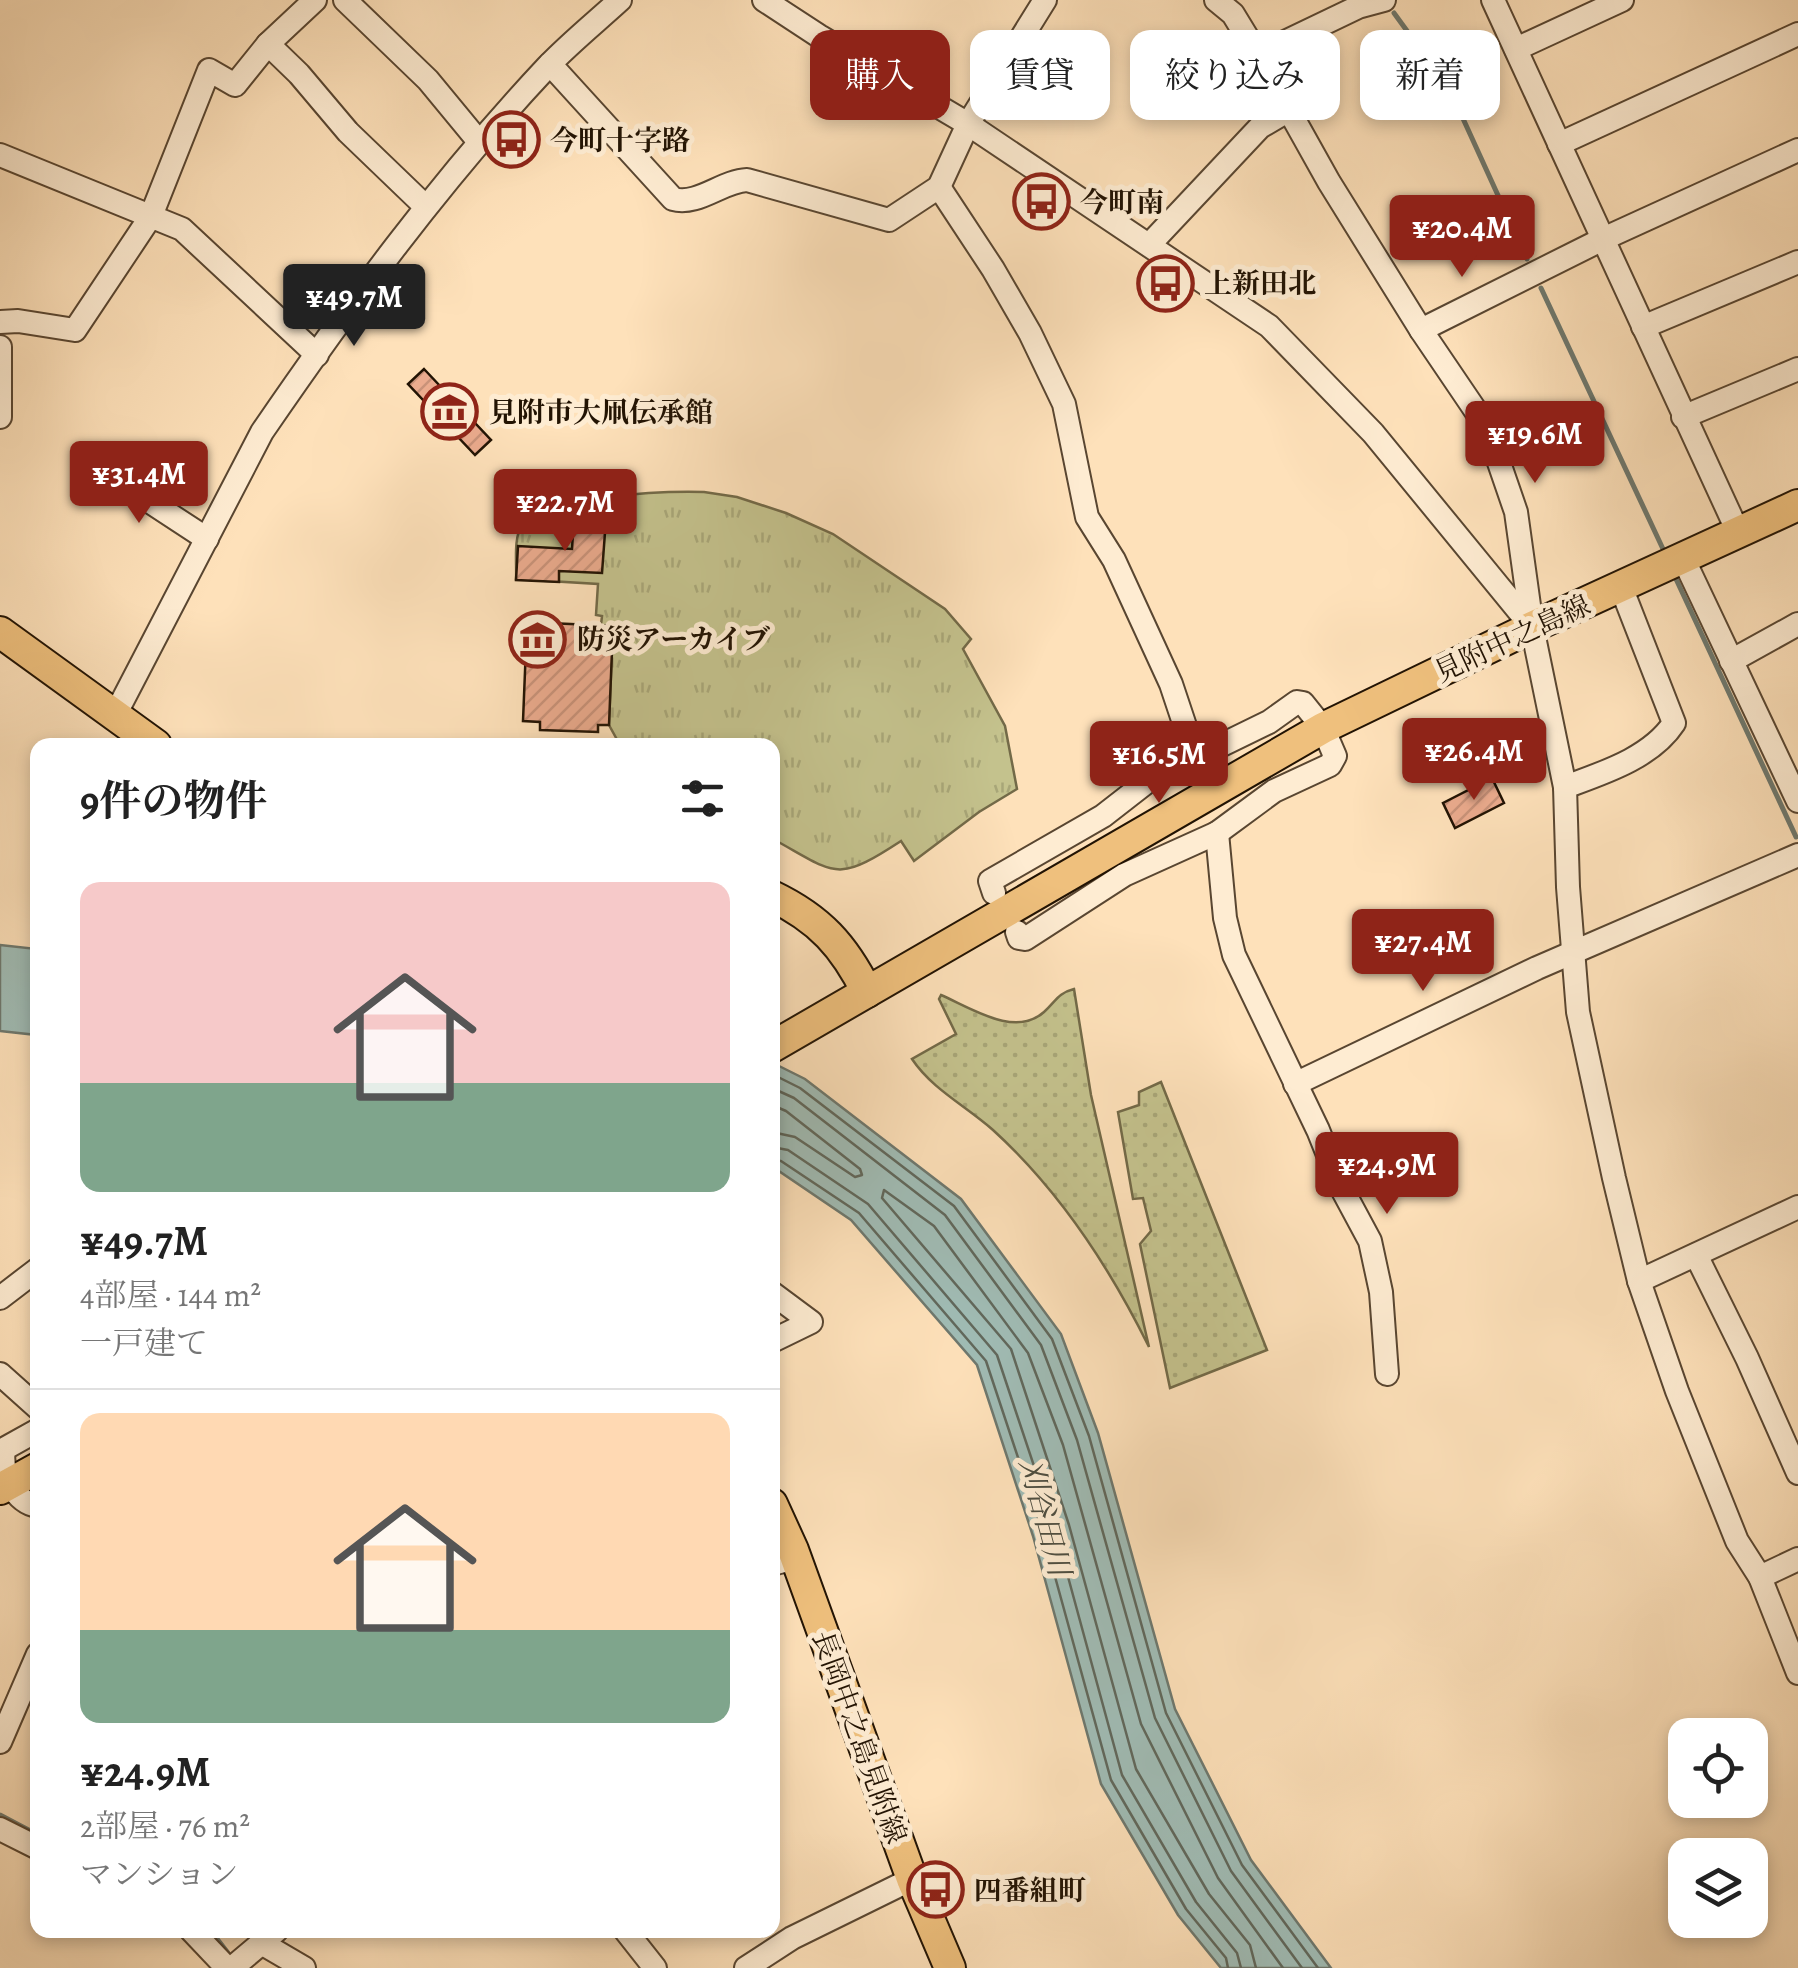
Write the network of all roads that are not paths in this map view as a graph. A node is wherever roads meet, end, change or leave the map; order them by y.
1 (315, 0) edge
2 (344, 0) edge
3 (620, 0) edge
4 (764, 0) edge
5 (1045, 0) edge
6 (1384, 0) edge
7 (1493, 0) edge
8 (1622, 0) edge
9 (1231, 5) edge
10 (1244, 30) edge
11 (1310, 30) edge
12 (1798, 34) edge
13 (268, 44) junction
14 (1516, 49) junction
15 (550, 64) junction
16 (1272, 120) edge
17 (1295, 120) edge
18 (968, 124) junction
19 (480, 142) junction
20 (1560, 144) junction
21 (1798, 150) edge
22 (0, 154) edge
23 (940, 186) junction
24 (426, 207) junction
25 (152, 216) junction
26 (1603, 239) junction
27 (1149, 245) junction
28 (1798, 262) edge
29 (0, 322) edge
30 (1643, 328) junction
31 (1421, 330) junction
32 (0, 347) edge
33 (318, 355) junction
34 (1798, 369) edge
35 (0, 417) edge
36 (1683, 417) junction
37 (100, 469) dead end
38 (1798, 505) edge
39 (1738, 532) junction
40 (207, 539) junction
41 (1682, 558) junction
42 (1620, 588) junction
43 (1798, 624) edge
44 (1532, 626) junction
45 (0, 632) edge
46 (1730, 661) junction
47 (115, 715) junction
48 (1324, 728) junction
49 (146, 738) edge
50 (1195, 756) junction
51 (1566, 786) junction
52 (1798, 801) edge
53 (1217, 833) junction
54 (1798, 855) edge
55 (994, 893) dead end
56 (780, 901) edge
57 (1016, 932) dead end
58 (1572, 954) junction
59 (867, 992) junction
60 (780, 1043) edge
61 (1295, 1084) junction
62 (1798, 1207) edge
63 (1696, 1255) junction
64 (30, 1276) edge
65 (1639, 1280) junction
66 (0, 1298) edge
67 (780, 1299) edge
68 (780, 1337) edge
69 (0, 1374) edge
70 (1387, 1374) dead end
71 (30, 1401) edge
72 (30, 1434) edge
73 (30, 1472) edge
74 (1798, 1473) edge
75 (4, 1487) edge
76 (30, 1504) edge
77 (1798, 1560) edge
78 (784, 1561) edge
79 (1760, 1577) junction
80 (30, 1672) edge
81 (1798, 1673) edge
82 (0, 1742) edge
83 (0, 1829) edge
84 (30, 1844) edge
85 (912, 1879) junction
86 (199, 1938) edge
87 (269, 1938) edge
88 (271, 1938) edge
89 (631, 1938) edge
90 (230, 1968) edge
91 (304, 1968) edge
92 (655, 1968) edge
93 (746, 1968) edge
94 (950, 1968) edge

1 - 13 street
2 - 19 street
3 - 15 street
4 - 18 street
5 - 18 street
6 - 11 street
7 - 14 street
8 - 14 street
9 - 10 street
12 - 20 street
13 - 24 street
13 - 25 street
14 - 20 street
15 - 19 street
15 - 23 street
16 - 27 street
17 - 31 street
18 - 23 street
18 - 27 street
19 - 24 street
20 - 26 street
21 - 26 street
22 - 25 street
23 - 50 street
24 - 33 street
25 - 29 street
25 - 33 street
26 - 30 street
26 - 31 street
27 - 44 street
28 - 30 street
30 - 36 street
31 - 44 street
32 - 35 street
33 - 40 street
34 - 36 street
36 - 39 street
37 - 40 street
38 - 39 main road, 見附中之島線
39 - 41 main road, 見附中之島線
40 - 47 street
41 - 42 main road, 見附中之島線
41 - 46 street
42 - 44 main road, 見附中之島線
42 - 51 street
43 - 46 street
44 - 48 main road, 見附中之島線
44 - 51 street
45 - 47 main road
46 - 52 street
47 - 49 main road
48 - 50 street
48 - 53 street
48 - 59 main road, 見附中之島線
50 - 55 street
51 - 58 street
53 - 57 street
53 - 61 street
54 - 58 street
56 - 59 main road
58 - 61 street
58 - 65 street
59 - 60 main road, 見附中之島線
61 - 70 street
62 - 63 street
63 - 65 street
63 - 74 street
64 - 66 street
65 - 79 street
67 - 68 street
69 - 71 street
72 - 75 street
73 - 75 main road
75 - 76 street
77 - 79 street
78 - 85 main road, 長岡中之島見附線
79 - 81 street
80 - 82 street
83 - 84 street
85 - 93 street
85 - 94 main road, 長岡中之島見附線
86 - 90 street
87 - 90 street
88 - 91 street
89 - 92 street

